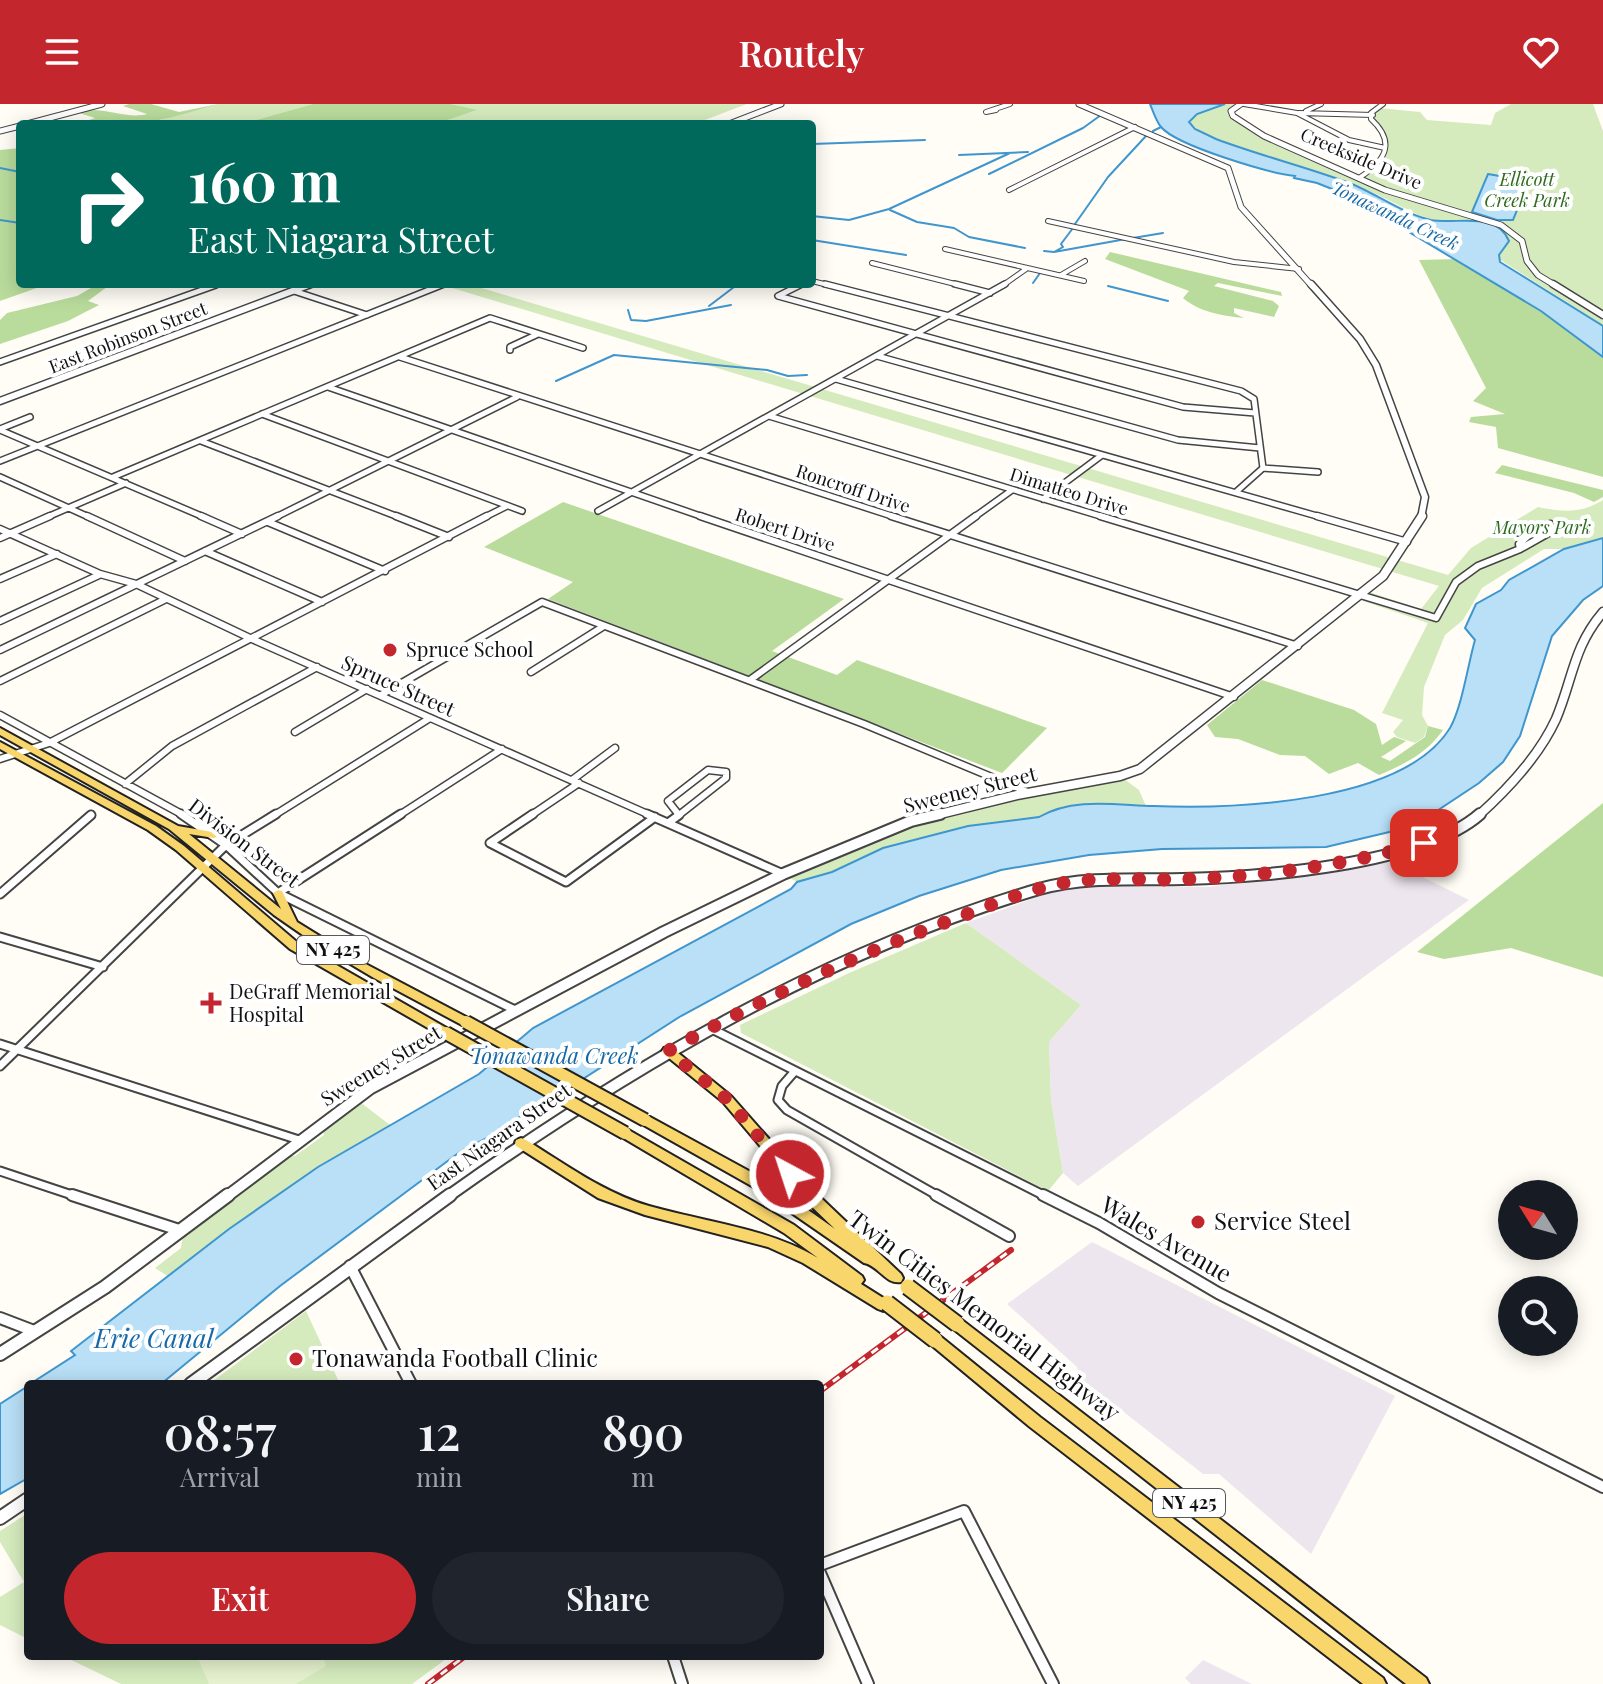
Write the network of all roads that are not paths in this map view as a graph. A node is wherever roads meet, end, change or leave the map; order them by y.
1 (102, 104) edge
2 (781, 104) edge
3 (1010, 104) edge
4 (1079, 104) edge
5 (1243, 104) edge
6 (1321, 104) edge
7 (1383, 104) edge
8 (996, 110) dead end
9 (1298, 113) junction
10 (1371, 115) junction
11 (42, 120) edge
12 (739, 120) edge
13 (1135, 127) junction
14 (1385, 148) junction
15 (1345, 171) junction
16 (1367, 173) junction
17 (1359, 178) junction
18 (1009, 190) dead end
19 (1048, 221) dead end
20 (945, 249) dead end
21 (1085, 261) dead end
22 (872, 263) dead end
23 (1026, 269) junction
24 (1299, 269) junction
25 (1061, 275) junction
26 (1084, 281) dead end
27 (816, 282) edge
28 (208, 288) edge
29 (302, 288) edge
30 (435, 288) edge
31 (794, 288) edge
32 (294, 291) junction
33 (990, 293) junction
34 (367, 315) junction
35 (949, 315) junction
36 (1603, 315) edge
37 (538, 334) junction
38 (914, 336) junction
39 (583, 348) dead end
40 (510, 350) dead end
41 (877, 356) junction
42 (400, 357) junction
43 (0, 362) edge
44 (836, 379) junction
45 (328, 387) junction
46 (517, 397) junction
47 (0, 401) edge
48 (1255, 413) junction
49 (262, 414) junction
50 (769, 416) junction
51 (30, 417) dead end
52 (0, 429) edge
53 (452, 431) junction
54 (200, 441) junction
55 (38, 446) junction
56 (1260, 448) junction
57 (700, 455) junction
58 (1102, 455) junction
59 (0, 461) edge
60 (389, 463) junction
61 (1263, 468) junction
62 (1318, 472) dead end
63 (0, 477) edge
64 (113, 477) junction
65 (126, 483) junction
66 (1012, 490) junction
67 (331, 492) junction
68 (1236, 492) junction
69 (631, 493) junction
70 (1043, 499) junction
71 (507, 506) junction
72 (69, 508) junction
73 (522, 511) dead end
74 (598, 511) dead end
75 (268, 522) junction
76 (0, 529) edge
77 (10, 533) junction
78 (242, 534) junction
79 (952, 535) junction
80 (449, 537) junction
81 (0, 538) edge
82 (1407, 542) junction
83 (1520, 549) junction
84 (205, 551) junction
85 (57, 554) junction
86 (185, 561) junction
87 (385, 571) junction
88 (100, 574) junction
89 (0, 579) edge
90 (890, 580) junction
91 (136, 584) junction
92 (1360, 596) junction
93 (166, 599) junction
94 (322, 602) junction
95 (1603, 612) edge
96 (0, 621) edge
97 (604, 626) junction
98 (252, 639) junction
99 (1298, 646) junction
100 (0, 650) edge
101 (317, 667) junction
102 (531, 672) dead end
103 (750, 680) junction
104 (0, 681) edge
105 (367, 689) junction
106 (381, 695) junction
107 (1234, 697) junction
108 (0, 715) edge
109 (430, 718) junction
110 (0, 731) edge
111 (295, 732) dead end
112 (49, 743) junction
113 (0, 745) edge
114 (615, 748) dead end
115 (31, 749) junction
116 (502, 749) junction
117 (16, 754) junction
118 (0, 759) edge
119 (575, 781) junction
120 (125, 784) junction
121 (1030, 793) junction
122 (91, 815) dead end
123 (679, 815) junction
124 (655, 817) junction
125 (668, 823) junction
126 (173, 827) junction
127 (214, 835) junction
128 (226, 845) junction
129 (213, 857) junction
130 (204, 867) junction
131 (783, 874) junction
132 (278, 893) junction
133 (0, 894) edge
134 (294, 925) junction
135 (0, 937) edge
136 (103, 967) junction
137 (515, 1010) junction
138 (710, 1028) junction
139 (0, 1044) edge
140 (17, 1049) junction
141 (668, 1051) junction
142 (0, 1066) edge
143 (795, 1071) junction
144 (299, 1140) junction
145 (521, 1143) junction
146 (0, 1171) edge
147 (181, 1231) junction
148 (1009, 1236) dead end
149 (350, 1266) junction
150 (902, 1283) junction
151 (885, 1304) junction
152 (0, 1318) edge
153 (36, 1332) junction
154 (0, 1354) edge
155 (196, 1380) edge
156 (409, 1380) edge
157 (1603, 1487) edge
158 (24, 1502) edge
159 (0, 1518) edge
160 (824, 1564) edge
161 (824, 1582) edge
162 (674, 1660) edge
163 (682, 1684) edge
164 (868, 1684) edge
165 (1053, 1684) edge
166 (1377, 1684) edge
167 (1420, 1684) edge

1 - 11 street
2 - 12 street
3 - 8 street
4 - 13 street, Sweeney Street
5 - 9 street
5 - 15 street, Creekside Drive
6 - 9 street
7 - 10 street
9 - 10 street
9 - 14 street
10 - 14 street
13 - 18 street
13 - 24 street, Sweeney Street
14 - 16 street
15 - 16 street
15 - 17 street, Creekside Drive
16 - 17 street
17 - 36 street, Creekside Drive
19 - 24 street
20 - 23 street
21 - 25 street
22 - 33 street
23 - 25 street
23 - 33 street
24 - 82 street, Sweeney Street
25 - 26 street
27 - 35 street
28 - 43 street
29 - 32 street, East Robinson Street
30 - 34 street
31 - 38 street
32 - 34 street
32 - 47 street, East Robinson Street
33 - 35 street
34 - 55 street
35 - 38 street
35 - 48 street
37 - 39 street
37 - 40 street
37 - 42 street
38 - 41 street
38 - 48 street
41 - 44 street
41 - 56 street
42 - 45 street
42 - 46 street, Roncroff Drive
44 - 50 street
44 - 58 street
45 - 49 street
45 - 53 street, Robert Drive
46 - 53 street
46 - 57 street, Roncroff Drive
48 - 56 street
49 - 54 street
49 - 60 street
50 - 57 street
50 - 66 street, Dimatteo Drive
51 - 52 street
52 - 55 street
53 - 60 street
53 - 69 street, Robert Drive
54 - 64 street
54 - 67 street
55 - 59 street
55 - 64 street
56 - 61 street
57 - 69 street
57 - 79 street, Roncroff Drive
58 - 68 street
58 - 70 street
60 - 67 street
60 - 71 street
61 - 62 street
61 - 68 street
63 - 72 street
64 - 65 street
65 - 72 street
65 - 78 street
66 - 70 street, Dimatteo Drive
66 - 79 street
67 - 75 street
67 - 80 street
68 - 82 street
69 - 74 street
69 - 90 street, Robert Drive
70 - 92 street, Dimatteo Drive
71 - 73 street
71 - 80 street
72 - 77 street
72 - 86 street
75 - 78 street
75 - 87 street
76 - 77 street, Spruce Street
77 - 81 street
77 - 85 street, Spruce Street
78 - 84 street
79 - 90 street
79 - 99 street, Roncroff Drive
80 - 87 street
82 - 92 street, Sweeney Street
83 - 83 street
83 - 92 street, Dimatteo Drive
84 - 86 street
84 - 94 street
85 - 88 street, Spruce Street
85 - 89 street
86 - 91 street
87 - 94 street
88 - 91 street, Spruce Street
88 - 96 street
90 - 103 street
90 - 107 street, Robert Drive
91 - 93 street, Spruce Street
91 - 100 street
92 - 99 street, Sweeney Street
93 - 98 street, Spruce Street
93 - 104 street
94 - 98 street
95 - 138 street, East Niagara Street
97 - 102 street
97 - 103 street
97 - 106 street
98 - 101 street, Spruce Street
98 - 112 street
99 - 107 street, Sweeney Street
101 - 105 street, Spruce Street
101 - 120 street
103 - 121 street
105 - 106 street, Spruce Street
105 - 111 street
106 - 109 street, Spruce Street
107 - 121 street, Sweeney Street
108 - 112 street, Division Street
109 - 116 street, Spruce Street
109 - 128 street
110 - 115 main road, Twin Cities Memorial Highway / NY 425
112 - 115 street
112 - 120 street, Division Street
113 - 117 main road, NY 425
114 - 119 street
115 - 117 street
115 - 126 main road, Twin Cities Memorial Highway / NY 425
116 - 119 street, Spruce Street
116 - 132 street
117 - 118 street
117 - 130 main road, NY 425
119 - 124 street, Spruce Street
119 - 124 street
120 - 127 street, Division Street
121 - 131 street, Sweeney Street
122 - 133 street
123 - 123 street
123 - 125 street
124 - 125 street, Spruce Street
125 - 131 street, Spruce Street
126 - 127 main road
126 - 129 main road, Twin Cities Memorial Highway / NY 425
127 - 128 street, Division Street
128 - 129 street
128 - 132 street, Division Street
129 - 130 street
129 - 134 main road, Twin Cities Memorial Highway / NY 425
130 - 136 street
130 - 151 main road, NY 425, bridge
131 - 137 street, Sweeney Street
132 - 134 main road
132 - 137 street, Division Street
134 - 150 main road, Twin Cities Memorial Highway / NY 425, bridge
135 - 136 street
136 - 140 street
137 - 144 street, Sweeney Street
138 - 141 street, East Niagara Street
138 - 143 street, Wales Avenue
139 - 140 street
140 - 142 street
140 - 144 street
141 - 145 street, East Niagara Street
141 - 150 main road
143 - 148 street
143 - 157 street, Wales Avenue
144 - 147 street, Sweeney Street
145 - 149 street, East Niagara Street
145 - 151 main road
146 - 147 street
147 - 153 street, Sweeney Street
149 - 155 street, East Niagara Street
149 - 156 street
150 - 167 main road, Twin Cities Memorial Highway / NY 425, bridge
151 - 166 main road, NY 425, bridge
152 - 153 street
153 - 154 street, Sweeney Street
158 - 159 street
160 - 165 street
161 - 164 street
162 - 163 street

